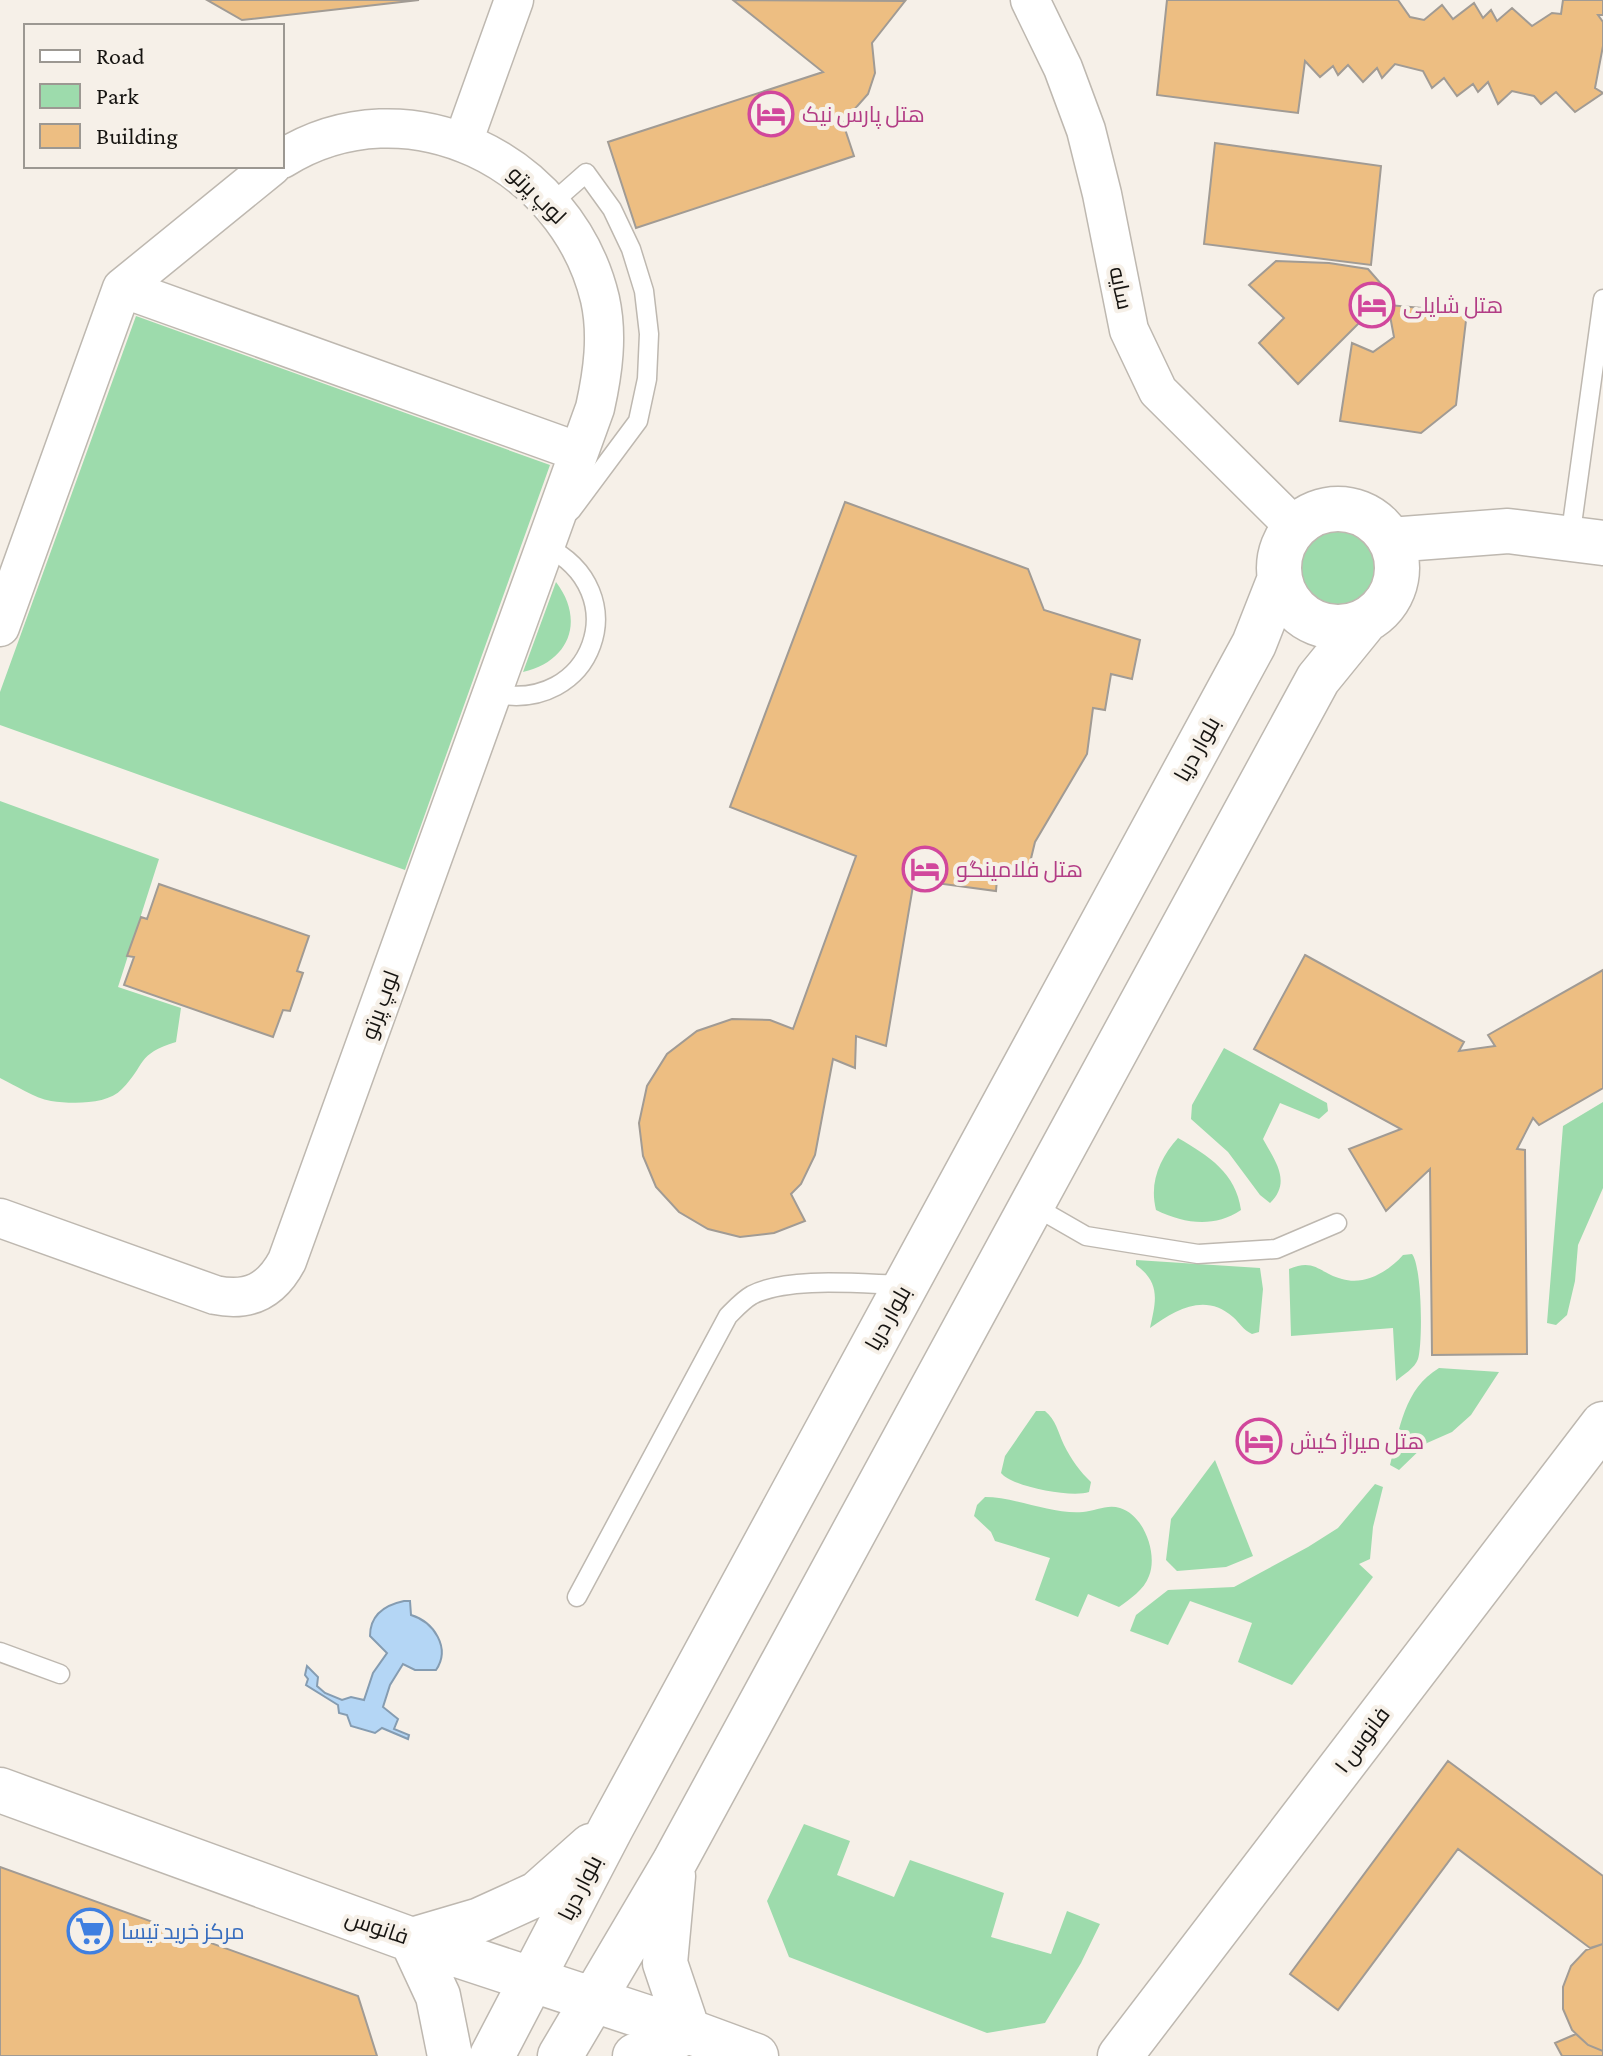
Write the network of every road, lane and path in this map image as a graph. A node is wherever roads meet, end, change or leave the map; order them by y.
1 (514, 0) edge
2 (1030, 0) edge
3 (463, 142) junction
4 (284, 158) edge
5 (270, 168) edge
6 (552, 203) junction
7 (122, 288) junction
8 (1603, 299) edge
9 (579, 452) junction
10 (1295, 527) junction
11 (1390, 540) junction
12 (1586, 541) edge
13 (545, 546) junction
14 (1280, 578) junction
15 (1366, 620) junction
16 (0, 627) edge
17 (492, 693) junction
18 (1032, 1205) junction
19 (0, 1218) edge
20 (1337, 1223) dead end
21 (906, 1285) junction
22 (1603, 1424) edge
23 (577, 1597) dead end
24 (0, 1652) edge
25 (60, 1674) dead end
26 (0, 1790) edge
27 (611, 1828) junction
28 (674, 1863) junction
29 (412, 1940) junction
30 (532, 1979) junction
31 (593, 1999) junction
32 (688, 2031) junction
33 (450, 2056) edge
34 (492, 2056) edge
35 (560, 2056) edge
36 (635, 2056) edge
37 (756, 2056) edge
38 (1120, 2056) edge

1 - 3 street
2 - 10 street, سایه
3 - 4 street, لوپ پرتو
3 - 6 street, لوپ پرتو
5 - 7 street
6 - 9 street, لوپ پرتو
6 - 13 lane
7 - 9 street
7 - 16 street
8 - 12 lane
9 - 13 street, لوپ پرتو
10 - 11 main road
10 - 14 main road
11 - 12 main road
11 - 15 main road
13 - 17 street, لوپ پرتو
13 - 17 lane
14 - 15 main road
14 - 21 main road, بلوار دریا
15 - 18 main road
17 - 19 street, لوپ پرتو
18 - 20 lane
18 - 28 main road
21 - 23 lane
21 - 27 main road, بلوار دریا
22 - 38 main road, فانوس ۱
24 - 25 lane
26 - 29 main road, فانوس
27 - 29 main road
27 - 30 main road, بلوار دریا
28 - 31 main road
28 - 32 main road
29 - 30 main road, فانوس
29 - 33 main road
30 - 31 main road, فانوس
30 - 34 main road, بلوار دریا
31 - 32 main road, فانوس
31 - 35 main road
32 - 36 main road
32 - 37 main road, فانوس

